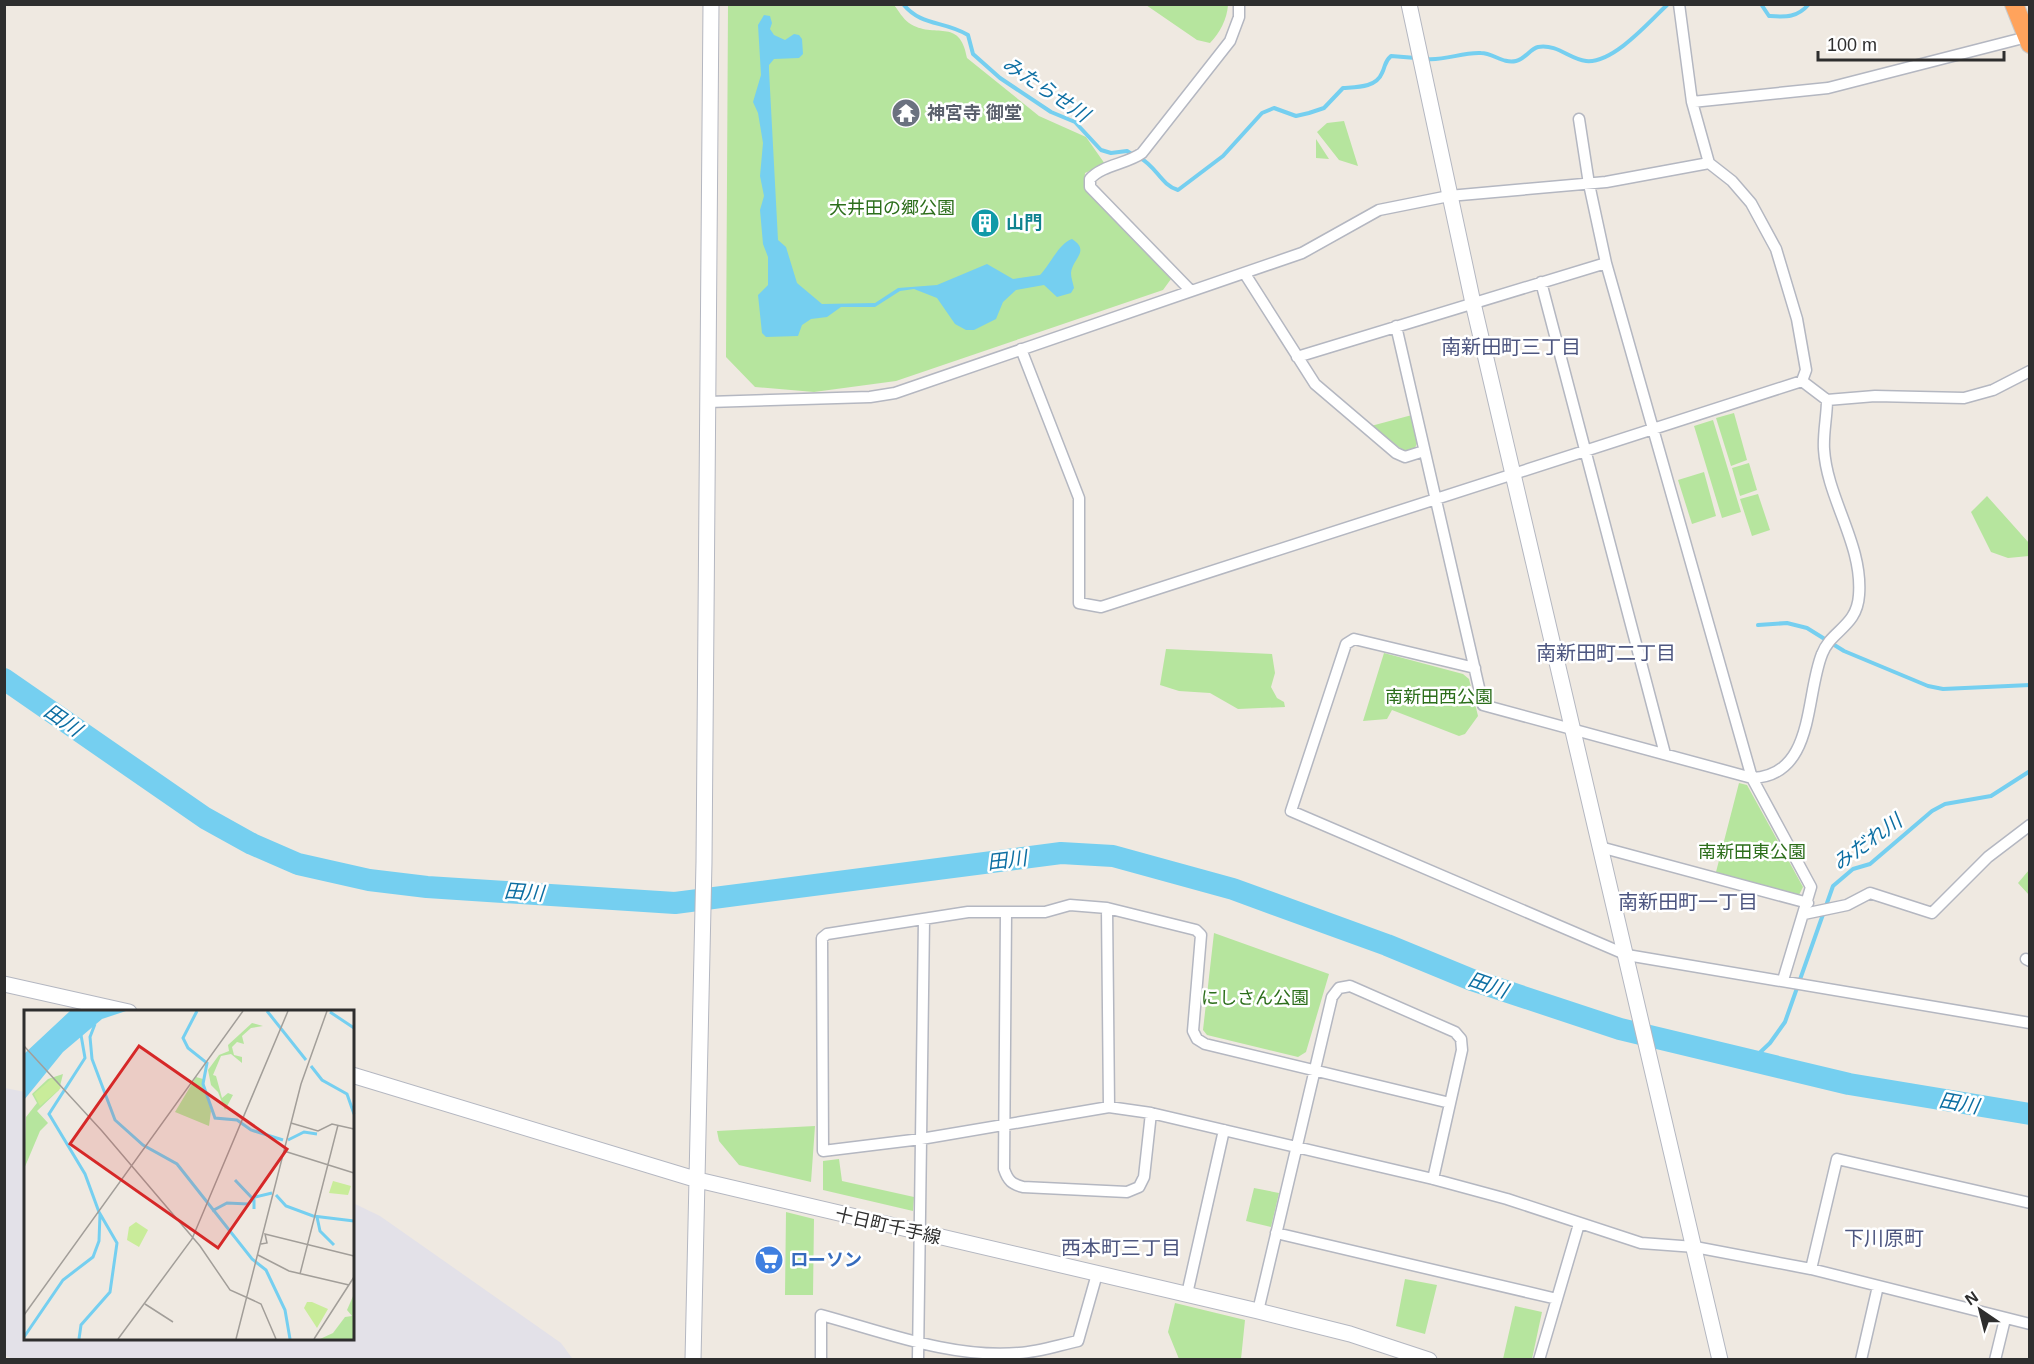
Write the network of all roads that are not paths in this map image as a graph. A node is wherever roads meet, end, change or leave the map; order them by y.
1 (711, 4) edge
2 (1239, 4) edge
3 (1409, 4) edge
4 (1679, 4) edge
5 (2014, 4) edge
6 (2029, 39) edge
7 (1692, 102) junction
8 (1579, 119) dead end
9 (1709, 163) junction
10 (1589, 184) junction
11 (1449, 196) junction
12 (1606, 263) junction
13 (1245, 274) junction
14 (1541, 282) junction
15 (1191, 291) junction
16 (1473, 303) junction
17 (1396, 326) junction
18 (1021, 350) junction
19 (1298, 357) junction
20 (2030, 371) edge
21 (1802, 381) junction
22 (1827, 399) junction
23 (708, 402) junction
24 (1655, 430) junction
25 (1424, 451) junction
26 (1586, 452) junction
27 (1513, 475) junction
28 (1436, 499) junction
29 (1475, 668) junction
30 (1572, 729) junction
31 (1665, 754) junction
32 (1752, 778) junction
33 (2030, 825) edge
34 (1600, 847) junction
35 (1107, 908) junction
36 (1809, 910) junction
37 (1006, 913) junction
38 (924, 919) junction
39 (1627, 955) junction
40 (1783, 980) junction
41 (4, 984) edge
42 (124, 1010) edge
43 (2030, 1023) edge
44 (1315, 1071) junction
45 (354, 1076) edge
46 (1450, 1103) junction
47 (1109, 1107) junction
48 (1151, 1113) junction
49 (1006, 1125) junction
50 (1224, 1130) junction
51 (921, 1139) junction
52 (1297, 1147) junction
53 (1433, 1179) junction
54 (698, 1180) junction
55 (2030, 1203) edge
56 (1579, 1224) junction
57 (920, 1233) junction
58 (1276, 1233) junction
59 (1695, 1247) junction
60 (1811, 1269) junction
61 (1097, 1274) junction
62 (1878, 1286) junction
63 (1187, 1294) junction
64 (1557, 1299) junction
65 (1258, 1311) junction
66 (2005, 1319) junction
67 (2030, 1324) edge
68 (917, 1341) junction
69 (693, 1359) edge
70 (821, 1359) edge
71 (918, 1359) edge
72 (1429, 1359) edge
73 (1539, 1359) edge
74 (1720, 1359) edge
75 (1861, 1359) edge
76 (1995, 1359) edge

1 - 23 street
2 - 15 street
3 - 11 street
4 - 7 street
5 - 6 highway
6 - 7 street
7 - 9 street
8 - 10 street
9 - 10 street
9 - 21 street
10 - 11 street
10 - 12 street
11 - 13 street
11 - 16 street
12 - 14 street
12 - 24 street
13 - 15 street
13 - 19 street
14 - 16 street
14 - 26 street
15 - 18 street
16 - 17 street
16 - 27 street
17 - 19 street
17 - 25 street
18 - 23 street
18 - 28 street
19 - 25 street
20 - 22 street
21 - 22 street
21 - 24 street
22 - 32 street
23 - 54 street
24 - 26 street
24 - 32 street
25 - 28 street
26 - 27 street
26 - 31 street
27 - 28 street
27 - 30 street
28 - 29 street
29 - 30 street
29 - 39 street
30 - 31 street
30 - 34 street
31 - 32 street
32 - 36 street
33 - 36 street
34 - 36 street
34 - 39 street
35 - 37 street
35 - 44 street
35 - 47 street
36 - 40 street
37 - 38 street
37 - 49 street
38 - 51 street
38 - 51 street
39 - 40 street
39 - 59 street
40 - 43 street
41 - 42 street
44 - 46 street
44 - 46 street
44 - 52 street
45 - 54 street, 十日町千手線
46 - 53 street
47 - 48 street
47 - 49 street
48 - 49 street
48 - 50 street
49 - 51 street
50 - 52 street
50 - 63 street
51 - 57 street
52 - 53 street
52 - 58 street
53 - 56 street
54 - 57 street, 十日町千手線
54 - 69 street
55 - 60 street
56 - 59 street
56 - 64 street
57 - 61 street, 十日町千手線
57 - 68 street
58 - 64 street
58 - 65 street
59 - 60 street
59 - 74 street
60 - 62 street
61 - 63 street, 十日町千手線
61 - 68 street
62 - 66 street
62 - 75 street
63 - 65 street, 十日町千手線
64 - 73 street
65 - 72 street, 十日町千手線
66 - 67 street
66 - 76 street
68 - 70 street
68 - 71 street

